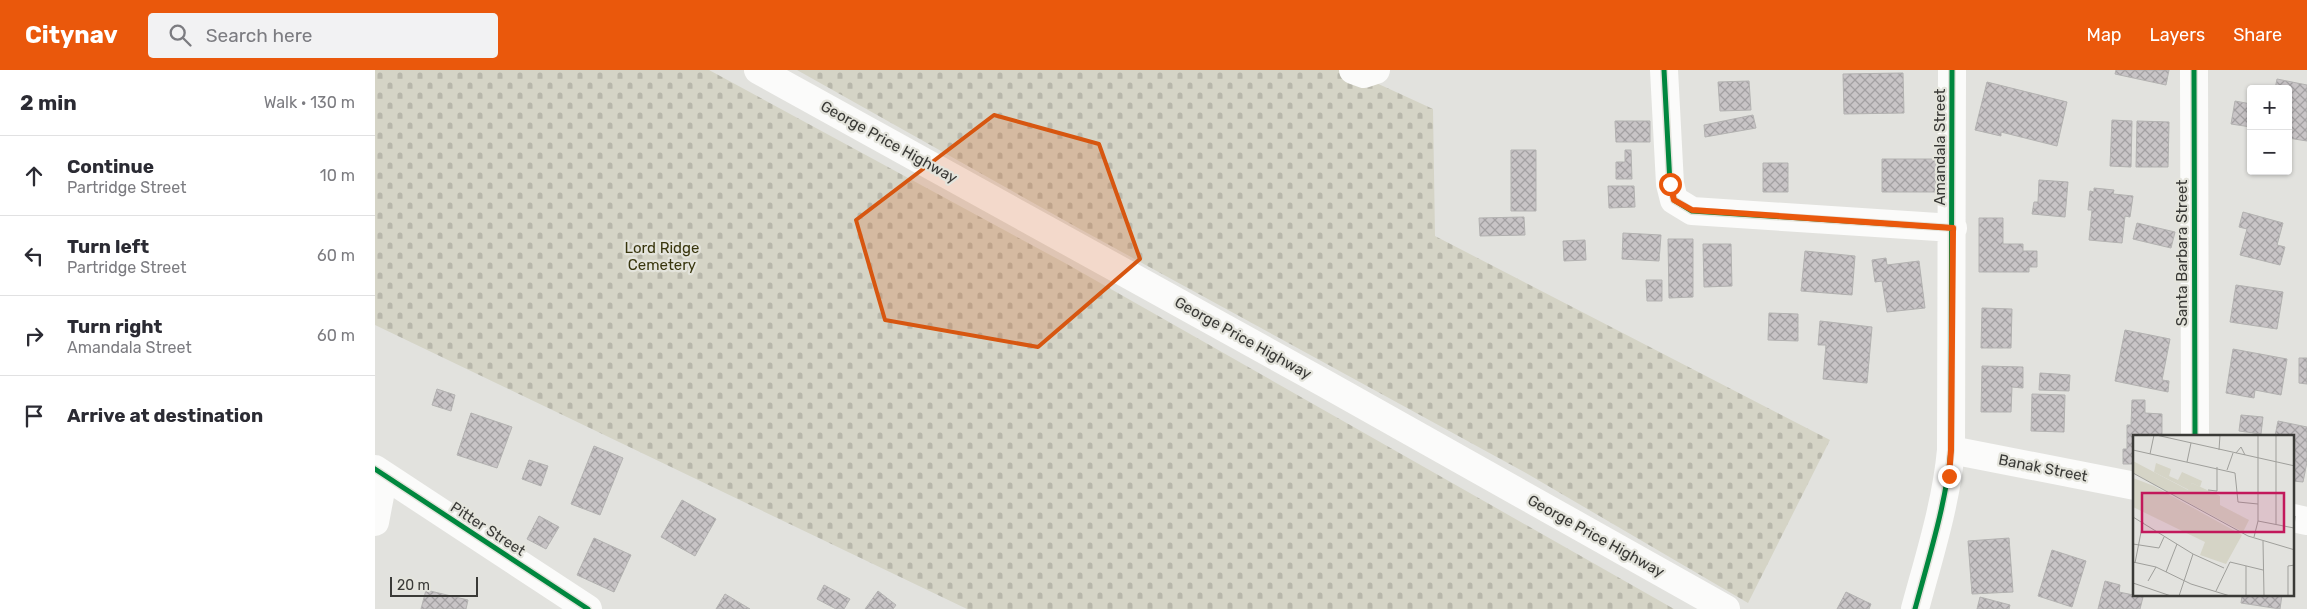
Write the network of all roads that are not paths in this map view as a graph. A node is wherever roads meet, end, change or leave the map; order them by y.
1 (758, 70) edge
2 (1353, 70) edge
3 (1376, 70) edge
4 (1664, 70) edge
5 (1952, 70) edge
6 (2194, 70) edge
7 (1953, 228) junction
8 (2195, 435) edge
9 (1951, 450) junction
10 (379, 472) edge
11 (2133, 486) edge
12 (375, 522) edge
13 (588, 609) edge
14 (1726, 609) edge
15 (1915, 609) edge

1 - 14 street, George Price Highway
2 - 3 street
4 - 7 street
5 - 7 street, Amandala Street
6 - 8 street, Santa Barbara Street
7 - 9 street, Amandala Street
9 - 11 street, Banak Street
9 - 15 street, Amandala Street
10 - 12 street
10 - 13 street, Pitter Street

